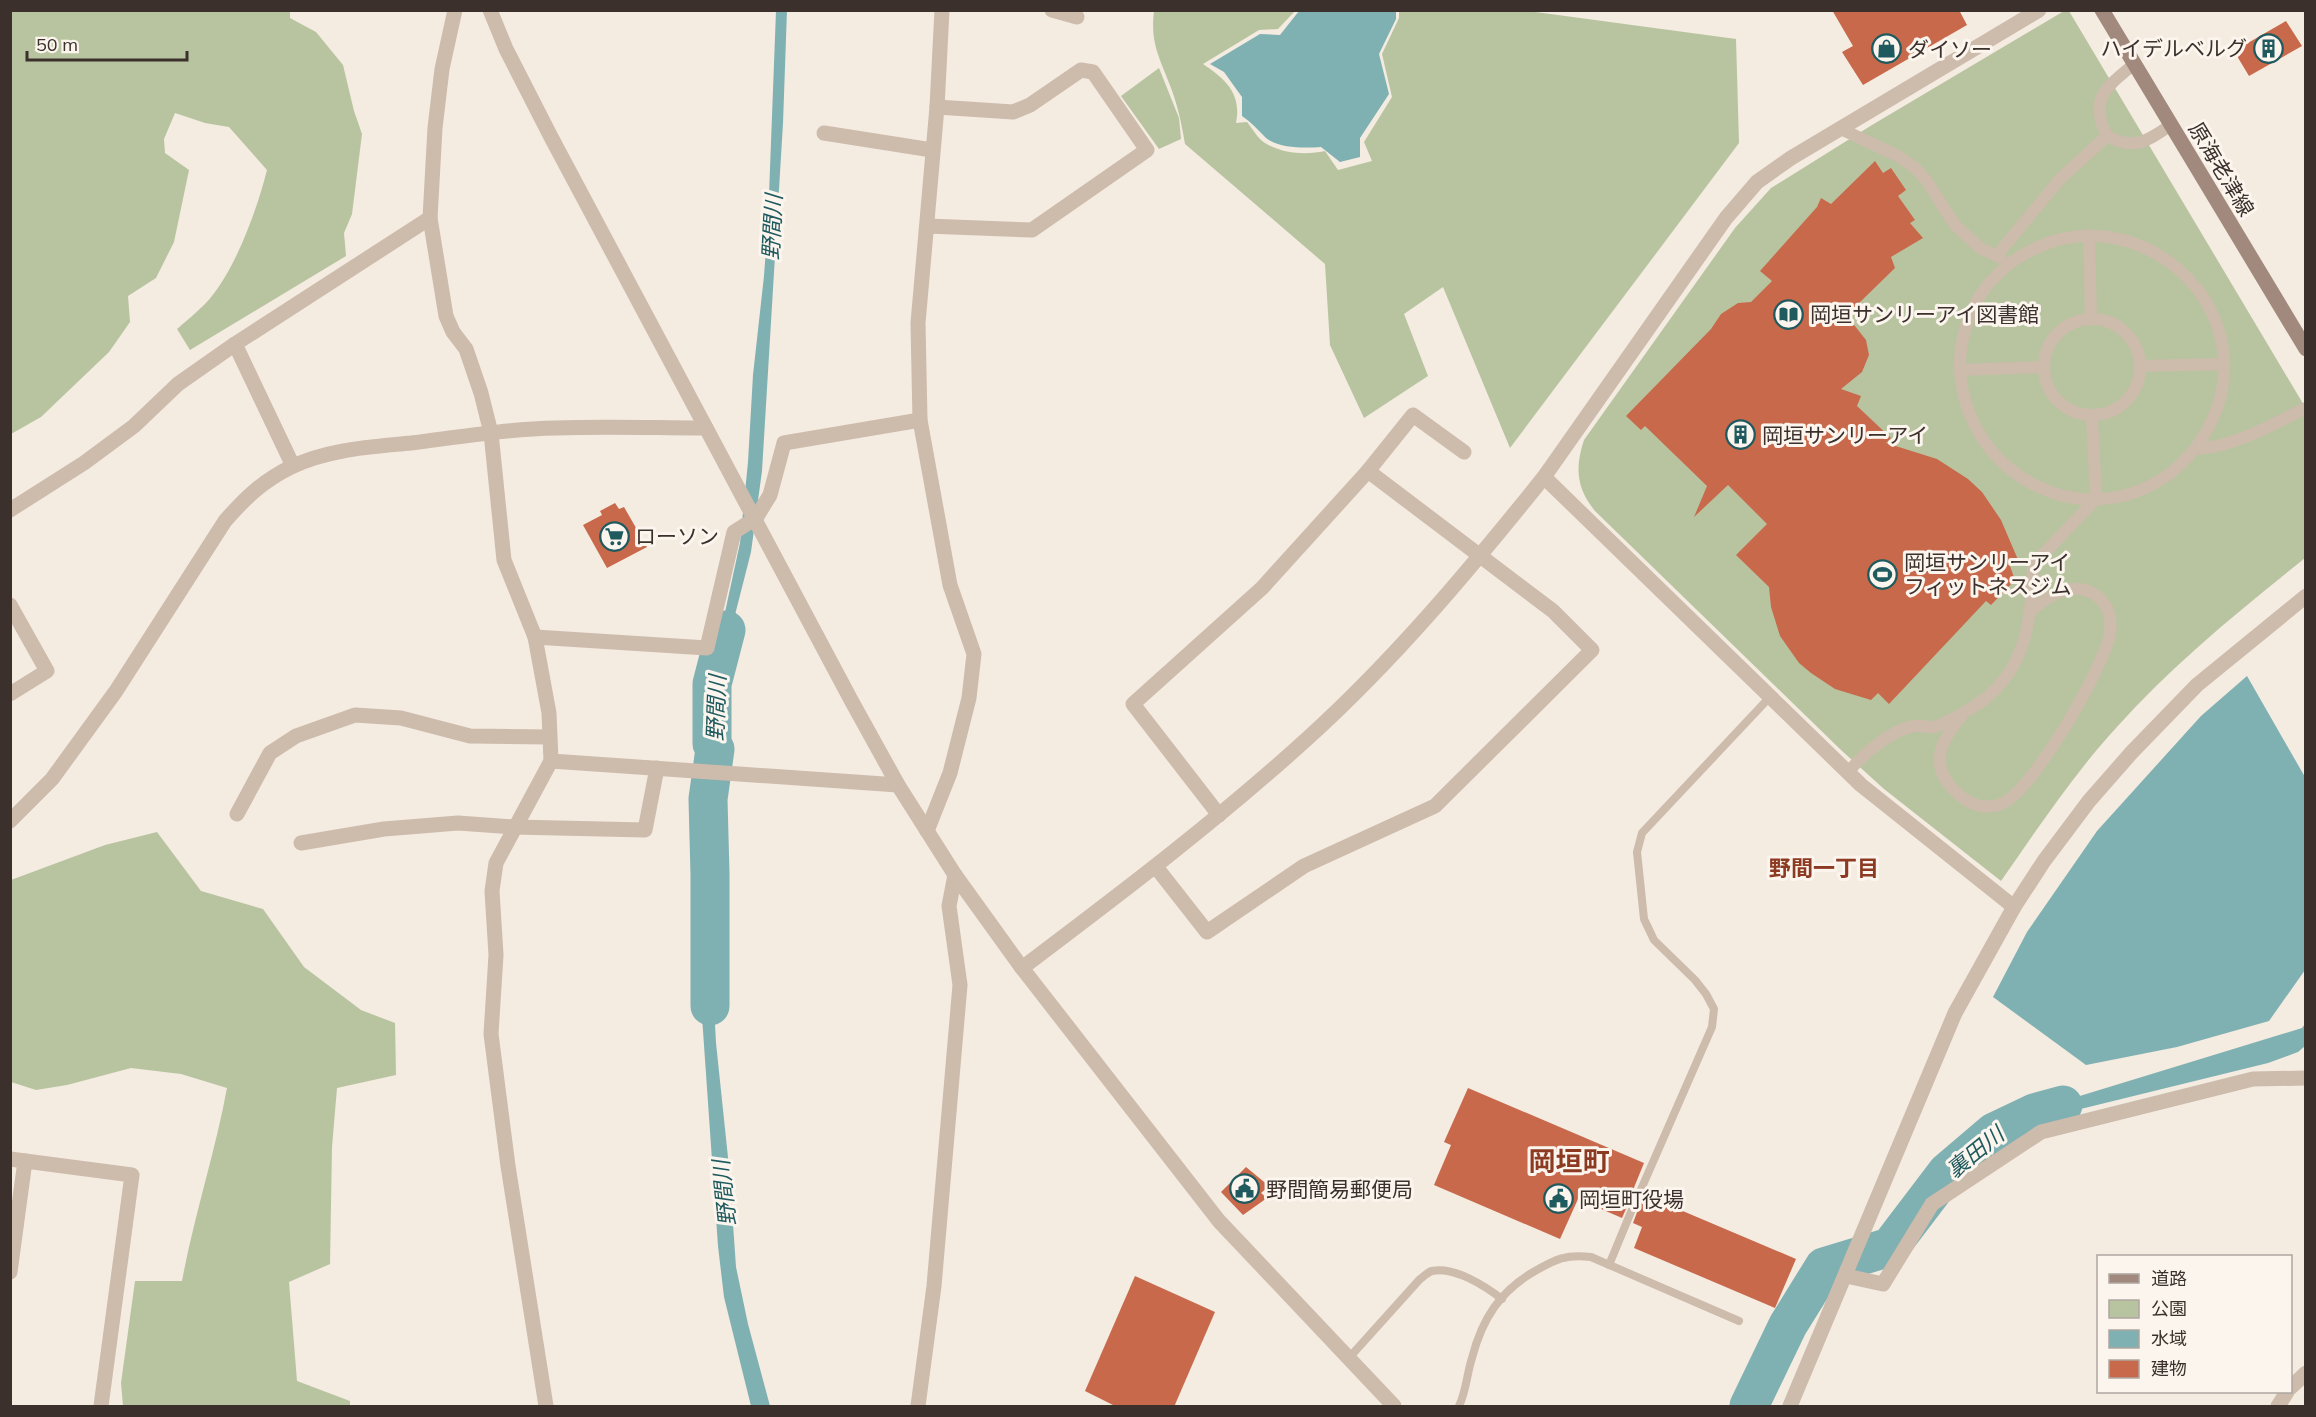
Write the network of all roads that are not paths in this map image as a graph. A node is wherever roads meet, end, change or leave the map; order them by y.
1 (455, 10) edge
2 (490, 10) edge
3 (942, 10) edge
4 (1052, 10) edge
5 (2039, 10) edge
6 (2102, 10) edge
7 (1077, 17) dead end
8 (2134, 64) junction
9 (937, 107) junction
10 (2171, 125) junction
11 (1841, 129) junction
12 (824, 133) dead end
13 (2107, 136) junction
14 (932, 150) junction
15 (430, 218) junction
16 (927, 226) junction
17 (2089, 235) junction
18 (1997, 255) junction
19 (2009, 264) junction
20 (2091, 319) junction
21 (235, 344) junction
22 (2306, 349) edge
23 (2224, 364) junction
24 (2141, 366) junction
25 (2043, 367) junction
26 (1959, 370) junction
27 (2306, 408) edge
28 (2092, 416) junction
29 (920, 420) junction
30 (706, 428) junction
31 (491, 433) junction
32 (2195, 449) junction
33 (1464, 452) dead end
34 (293, 466) junction
35 (1368, 471) junction
36 (1544, 477) junction
37 (2096, 499) junction
38 (10, 510) edge
39 (756, 518) junction
40 (1480, 556) junction
41 (2306, 596) edge
42 (10, 605) edge
43 (2031, 610) junction
44 (535, 637) junction
45 (10, 694) edge
46 (1769, 698) junction
47 (1966, 712) junction
48 (549, 737) junction
49 (550, 761) junction
50 (657, 768) junction
51 (1848, 772) junction
52 (898, 785) junction
53 (237, 814) dead end
54 (1219, 815) junction
55 (10, 821) edge
56 (514, 826) junction
57 (927, 831) junction
58 (301, 843) dead end
59 (1156, 867) junction
60 (955, 875) junction
61 (2014, 907) junction
62 (1022, 968) junction
63 (2306, 1078) edge
64 (18, 1160) edge
65 (1639, 1194) dead end
66 (1633, 1207) dead end
67 (1609, 1265) junction
68 (11, 1270) edge
69 (1846, 1276) junction
70 (1502, 1299) junction
71 (1739, 1321) dead end
72 (1348, 1359) junction
73 (2306, 1373) edge
74 (2292, 1386) edge
75 (2286, 1393) edge
76 (101, 1407) edge
77 (546, 1407) edge
78 (918, 1407) edge
79 (1394, 1407) edge
80 (1459, 1407) edge
81 (1790, 1407) edge
82 (2278, 1407) edge

1 - 15 street
2 - 30 street
3 - 9 street
4 - 7 street
5 - 11 street
6 - 8 main road, 原海老津線
8 - 10 main road, 原海老津線
8 - 13 street
9 - 14 street
9 - 16 street
10 - 13 street
10 - 22 main road, 原海老津線
11 - 18 street
11 - 36 street
12 - 14 street
13 - 18 street
14 - 16 street
15 - 21 street
15 - 31 street
16 - 29 street
17 - 19 street
17 - 20 street
17 - 23 street
18 - 19 street
19 - 26 street
20 - 24 street
20 - 25 street
21 - 34 street
21 - 38 street
23 - 24 street
23 - 32 street
24 - 28 street
25 - 26 street
25 - 28 street
26 - 37 street
27 - 32 street
28 - 37 street
29 - 39 street
29 - 57 street
30 - 31 street
30 - 39 street
31 - 34 street
31 - 44 street
32 - 37 street
33 - 35 street
34 - 55 street
35 - 40 street
35 - 54 street
36 - 40 street
36 - 46 street
37 - 43 street
39 - 44 street
39 - 52 street
40 - 54 street
40 - 59 street
41 - 61 street
42 - 45 street
43 - 47 street
43 - 47 street
44 - 48 street
46 - 51 street
46 - 65 lane
47 - 51 street
48 - 49 street
48 - 53 street
49 - 50 street
49 - 56 street
50 - 52 street
50 - 56 street
51 - 61 street
52 - 57 street
54 - 59 street
56 - 58 street
56 - 77 street
57 - 60 street
59 - 62 street
60 - 62 street
60 - 78 street
61 - 69 street
62 - 72 street
63 - 69 street
64 - 68 street
64 - 76 street
66 - 67 lane
67 - 70 lane
67 - 71 lane
69 - 81 street
70 - 72 lane
70 - 80 lane
72 - 79 street
73 - 74 street
75 - 82 street

